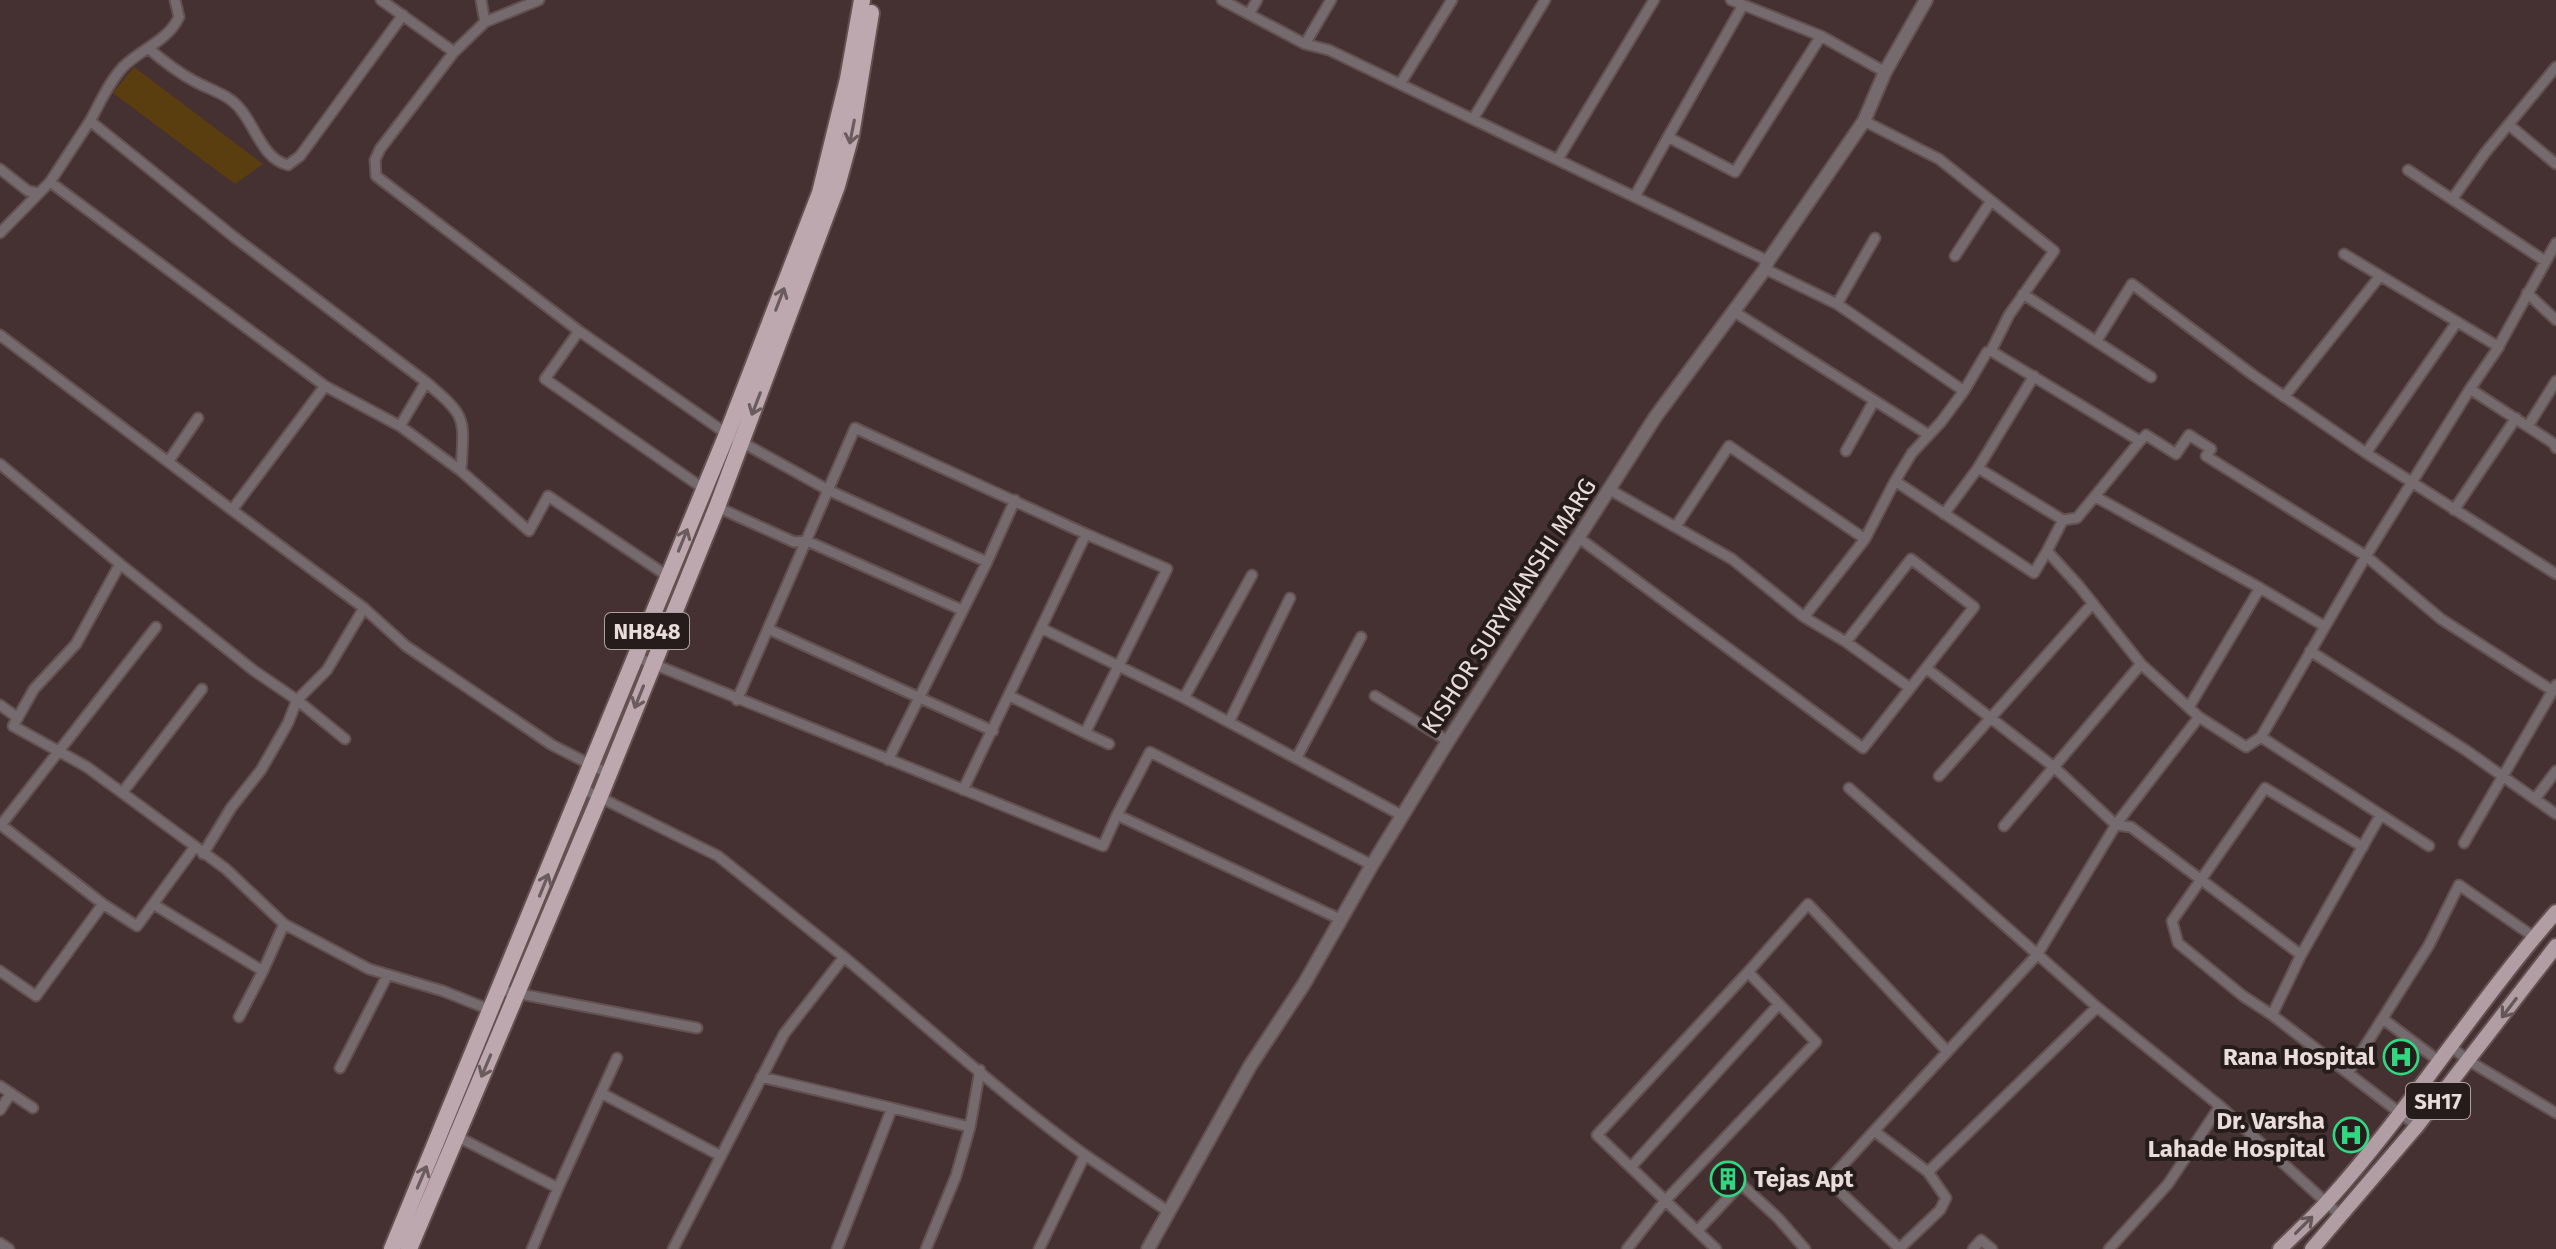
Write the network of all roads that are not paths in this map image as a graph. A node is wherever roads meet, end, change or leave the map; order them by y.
1 (175, 0) edge
2 (381, 0) edge
3 (481, 0) edge
4 (539, 0) edge
5 (862, 0) edge
6 (873, 0) edge
7 (1222, 0) edge
8 (1257, 0) edge
9 (1331, 0) edge
10 (1452, 0) edge
11 (1545, 0) edge
12 (1654, 0) edge
13 (1731, 0) edge
14 (1921, 1) edge
15 (1743, 5) junction
16 (1249, 14) junction
17 (403, 15) junction
18 (485, 22) junction
19 (1821, 36) junction
20 (1305, 44) junction
21 (148, 48) junction
22 (454, 52) junction
23 (2556, 67) edge
24 (1885, 72) junction
25 (1400, 84) junction
26 (1473, 119) junction
27 (90, 121) junction
28 (1864, 121) junction
29 (2509, 125) junction
30 (1668, 137) junction
31 (1558, 159) junction
32 (2556, 164) edge
33 (0, 169) edge
34 (2408, 170) dead end
35 (50, 182) junction
36 (39, 193) junction
37 (1635, 196) junction
38 (2453, 198) junction
39 (1991, 201) junction
40 (0, 233) edge
41 (1875, 238) dead end
42 (2556, 243) edge
43 (2344, 254) dead end
44 (1955, 256) dead end
45 (2545, 261) junction
46 (1766, 265) junction
47 (2380, 276) junction
48 (2527, 293) junction
49 (2023, 294) junction
50 (1837, 304) junction
51 (1733, 311) junction
52 (2556, 320) edge
53 (2457, 322) junction
54 (579, 331) junction
55 (0, 335) edge
56 (2097, 340) junction
57 (2499, 347) junction
58 (1991, 351) junction
59 (2034, 376) junction
60 (2151, 377) dead end
61 (2556, 381) edge
62 (426, 382) junction
63 (325, 386) junction
64 (2470, 389) junction
65 (1964, 391) junction
66 (2284, 397) junction
67 (1874, 401) junction
68 (198, 418) dead end
69 (2516, 418) junction
70 (400, 426) junction
71 (2528, 426) junction
72 (1929, 435) junction
73 (734, 438) junction
74 (2140, 441) junction
75 (2556, 448) edge
76 (1846, 451) dead end
77 (2366, 453) junction
78 (168, 462) junction
79 (0, 464) edge
80 (1978, 468) junction
81 (461, 471) junction
82 (1895, 481) junction
83 (2412, 482) junction
84 (704, 489) junction
85 (1610, 490) junction
86 (830, 491) junction
87 (2096, 497) junction
88 (1015, 500) junction
89 (717, 507) junction
90 (232, 510) junction
91 (2454, 510) junction
92 (1944, 514) junction
93 (2063, 520) junction
94 (1676, 526) junction
95 (1086, 534) junction
96 (1579, 538) junction
97 (1865, 539) junction
98 (807, 541) junction
99 (2047, 551) junction
100 (2366, 556) junction
101 (987, 562) junction
102 (120, 564) junction
103 (2556, 574) edge
104 (1252, 575) dead end
105 (669, 577) junction
106 (2260, 588) junction
107 (1290, 598) dead end
108 (2093, 603) junction
109 (364, 608) junction
110 (962, 610) junction
111 (1804, 617) junction
112 (2324, 626) junction
113 (156, 627) dead end
114 (1041, 628) junction
115 (768, 629) junction
116 (1361, 637) dead end
117 (1846, 642) junction
118 (2310, 651) junction
119 (636, 657) junction
120 (653, 664) junction
121 (1118, 664) junction
122 (2141, 664) junction
123 (1926, 668) junction
124 (1910, 688) junction
125 (2554, 688) edge
126 (202, 689) dead end
127 (920, 696) junction
128 (1010, 696) junction
129 (1375, 696) dead end
130 (1184, 698) junction
131 (297, 700) junction
132 (737, 700) junction
133 (0, 705) edge
134 (2189, 707) junction
135 (2199, 717) junction
136 (18, 718) junction
137 (1988, 719) junction
138 (1229, 722) junction
139 (993, 731) junction
140 (1085, 733) junction
141 (2261, 737) junction
142 (345, 739) dead end
143 (1448, 741) junction
144 (1109, 744) dead end
145 (60, 752) junction
146 (1297, 757) junction
147 (888, 760) junction
148 (593, 767) junction
149 (2054, 767) junction
150 (2556, 771) edge
151 (609, 774) junction
152 (1939, 776) dead end
153 (2503, 777) junction
154 (1849, 788) dead end
155 (583, 789) junction
156 (963, 790) junction
157 (122, 793) junction
158 (600, 796) junction
159 (2535, 799) junction
160 (2556, 814) edge
161 (1117, 815) junction
162 (1403, 816) junction
163 (2380, 816) junction
164 (2116, 825) junction
165 (2004, 826) dead end
166 (2464, 843) dead end
167 (2429, 846) dead end
168 (2363, 847) junction
169 (199, 851) junction
170 (557, 852) junction
171 (573, 859) junction
172 (1372, 865) junction
173 (2203, 880) junction
174 (103, 904) junction
175 (153, 904) junction
176 (2556, 912) edge
177 (1340, 919) junction
178 (284, 924) junction
179 (536, 926) junction
180 (2534, 937) junction
181 (2556, 946) edge
182 (2037, 955) junction
183 (2301, 955) junction
184 (844, 957) junction
185 (0, 971) edge
186 (263, 971) junction
187 (1748, 972) junction
188 (387, 976) junction
189 (508, 992) junction
190 (1779, 1004) junction
191 (2097, 1007) junction
192 (499, 1013) junction
193 (2272, 1015) junction
194 (239, 1017) dead end
195 (2383, 1019) junction
196 (697, 1028) dead end
197 (2450, 1046) junction
198 (1947, 1051) junction
199 (617, 1058) dead end
200 (2439, 1061) junction
201 (2469, 1061) junction
202 (340, 1068) dead end
203 (980, 1070) junction
204 (2348, 1073) junction
205 (761, 1077) junction
206 (0, 1086) edge
207 (11, 1093) junction
208 (601, 1093) junction
209 (2220, 1106) junction
210 (33, 1108) dead end
211 (892, 1108) junction
212 (0, 1110) edge
213 (2400, 1113) junction
214 (2556, 1113) edge
215 (2417, 1126) junction
216 (970, 1127) junction
217 (1874, 1131) junction
218 (456, 1136) junction
219 (1085, 1155) junction
220 (721, 1156) junction
221 (1631, 1167) junction
222 (1928, 1172) junction
223 (558, 1188) junction
224 (1664, 1202) junction
225 (2327, 1202) junction
226 (1169, 1212) junction
227 (2341, 1216) junction
228 (1698, 1230) junction
229 (0, 1243) edge
230 (9, 1249) edge
231 (392, 1249) edge
232 (409, 1249) edge
233 (532, 1249) edge
234 (673, 1249) edge
235 (837, 1249) edge
236 (926, 1249) edge
237 (1039, 1249) edge
238 (1148, 1249) edge
239 (1627, 1249) edge
240 (1716, 1249) edge
241 (1805, 1249) edge
242 (1900, 1249) edge
243 (1973, 1249) edge
244 (1992, 1249) edge
245 (2109, 1249) edge
246 (2280, 1249) edge
247 (2312, 1249) edge

1 - 21 street
2 - 17 street
3 - 18 street
4 - 18 street
73 -> 5 highway, NH848
6 -> 73 highway, NH848
7 - 16 street
8 - 16 street
9 - 20 street
10 - 25 street
11 - 26 street
12 - 31 street
13 - 15 street
14 - 24 street, KISHOR SURYWANSHI MARG
15 - 19 street
15 - 30 street
16 - 20 street
17 - 21 street
17 - 22 street
18 - 22 street
19 - 24 street
19 - 30 street
20 - 25 street
21 - 27 street
22 - 54 street
23 - 29 street
24 - 28 street, KISHOR SURYWANSHI MARG
25 - 26 street
26 - 31 street
27 - 35 street
27 - 62 street
28 - 39 street
28 - 46 street, KISHOR SURYWANSHI MARG
29 - 32 street
29 - 38 street
30 - 37 street
31 - 37 street
33 - 36 street
34 - 38 street
35 - 36 street
35 - 63 street
36 - 40 street
37 - 46 street
38 - 45 street
39 - 44 street
39 - 49 street
41 - 50 street
42 - 45 street
43 - 47 street
45 - 48 street
46 - 50 street
46 - 51 street, KISHOR SURYWANSHI MARG
47 - 53 street
47 - 66 street
48 - 52 street
48 - 57 street
49 - 56 street
49 - 58 street
50 - 65 street
51 - 67 street
51 - 85 street, KISHOR SURYWANSHI MARG
53 - 57 street
53 - 77 street
54 - 73 street
54 - 84 street
55 - 78 street
56 - 60 street
56 - 66 street
57 - 64 street
58 - 59 street
58 - 65 street
59 - 74 street
59 - 80 street
61 - 71 street
62 - 70 street
62 - 81 street
63 - 70 street
63 - 90 street
64 - 69 street
64 - 83 street
65 - 72 street
66 - 77 street
67 - 72 street
67 - 76 street
68 - 78 street
69 - 71 street
69 - 91 street
70 - 81 street
71 - 75 street
72 - 82 street
73 - 84 highway, NH848
73 - 86 street
73 - 89 highway, NH848
74 - 87 street
74 - 100 street
77 - 83 street
78 - 90 street
79 - 102 street
80 - 92 street
80 - 93 street
81 - 105 street
82 - 92 street
82 - 97 street
83 - 91 street
83 - 100 street
105 -> 84 highway, NH848
85 - 94 street
85 - 96 street, KISHOR SURYWANSHI MARG
86 - 88 street
86 - 98 street
86 - 101 street
87 - 93 street
87 - 106 street
88 - 95 street
88 - 101 street
89 - 98 street
89 - 120 highway, NH848
90 - 109 street
91 - 103 street
92 - 99 street
93 - 99 street
94 - 97 street
94 - 111 street
95 - 114 street
95 - 121 street
96 - 124 street
96 - 143 street, KISHOR SURYWANSHI MARG
97 - 111 street
98 - 110 street
98 - 115 street
99 - 108 street
100 - 112 street
100 - 125 street
101 - 110 street
102 - 131 street
102 - 136 street
104 - 130 street
105 - 119 highway, NH848
106 - 112 street
106 - 134 street
107 - 138 street
108 - 122 street
108 - 137 street
109 - 131 street
109 - 148 street
110 - 127 street
111 - 117 street
112 - 118 street
113 - 145 street
114 - 121 street
114 - 128 street
115 - 127 street
115 - 132 street
116 - 146 street
117 - 123 street
117 - 124 street
118 - 141 street
118 - 153 street
119 - 120 street
119 - 148 highway, NH848
120 - 132 street
120 -> 151 highway, NH848
121 - 130 street
121 - 140 street
122 - 134 street
122 - 149 street
123 - 124 street
123 - 137 street
125 - 153 street
126 - 157 street
127 - 139 street
127 - 147 street
128 - 139 street
128 - 140 street
129 - 143 street
130 - 138 street
131 - 142 street
131 - 169 street
132 - 147 street
133 - 136 street
134 - 135 street
135 - 141 street
135 - 164 street
136 - 145 street
137 - 149 street
137 - 152 street
138 - 146 street
139 - 156 street
140 - 144 street
141 - 163 street
143 - 162 street, KISHOR SURYWANSHI MARG
145 - 157 street
145 - 174 street
146 - 162 street
147 - 156 street
148 - 151 street
148 - 155 highway, NH848
149 - 164 street
149 - 165 street
150 - 159 street
151 - 158 highway, NH848
153 - 159 street
153 - 166 street
154 - 182 street
155 - 158 street
155 - 170 highway, NH848
156 - 161 street
157 - 169 street
158 - 171 highway, NH848
158 - 184 street
159 - 160 street
161 - 172 street
161 - 177 street
162 - 172 street, KISHOR SURYWANSHI MARG
163 - 167 street
163 - 168 street
164 - 173 street
164 - 182 street
168 - 173 street
168 - 183 street
169 - 175 street
169 - 178 street
170 - 171 highway
179 -> 170 highway, NH848
171 - 179 highway, NH848
172 - 177 street, KISHOR SURYWANSHI MARG
173 - 183 street
173 - 193 street
174 - 175 street
174 - 185 street
175 - 186 street
176 - 180 main road
177 - 226 street, KISHOR SURYWANSHI MARG
178 - 186 street
178 - 188 street
179 - 189 highway, NH848
180 - 195 street
180 - 197 main road
181 -> 201 main road, SH17
182 - 191 street
182 - 198 street
183 - 193 street
184 - 203 street
184 - 205 street
186 - 194 street
187 - 190 street
187 - 198 street
187 - 221 street
188 - 192 street
188 - 202 street
189 - 192 highway, NH848
189 - 196 street
190 - 221 street
190 - 224 street
191 - 209 street
191 - 222 street
192 -> 218 highway, NH848
231 -> 192 highway, NH848
193 - 204 street
195 - 200 street
195 - 204 street
197 - 200 main road
197 - 201 street
198 - 217 street
199 - 208 street
200 - 213 main road
201 - 214 street
201 - 215 main road, SH17
203 - 216 street
203 - 219 street
204 - 213 street
205 - 211 street
205 - 220 street
206 - 207 street
207 - 210 street
207 - 212 street
208 - 220 street
208 - 223 street
209 - 225 street
209 - 245 street
211 - 216 street
211 - 235 street
213 - 215 street
213 - 225 main road
215 - 227 main road, SH17
216 - 236 street
217 - 222 street
217 - 242 street
218 - 223 street
218 - 232 highway, NH848
219 - 226 street
219 - 237 street
220 - 234 street
221 - 224 street
222 - 242 street
223 - 233 street
224 - 228 street
224 - 239 street
225 - 227 street
246 -> 225 main road
226 - 238 street, KISHOR SURYWANSHI MARG
227 - 247 main road, SH17
228 - 240 street
228 - 241 street
229 - 230 street
243 - 244 street

